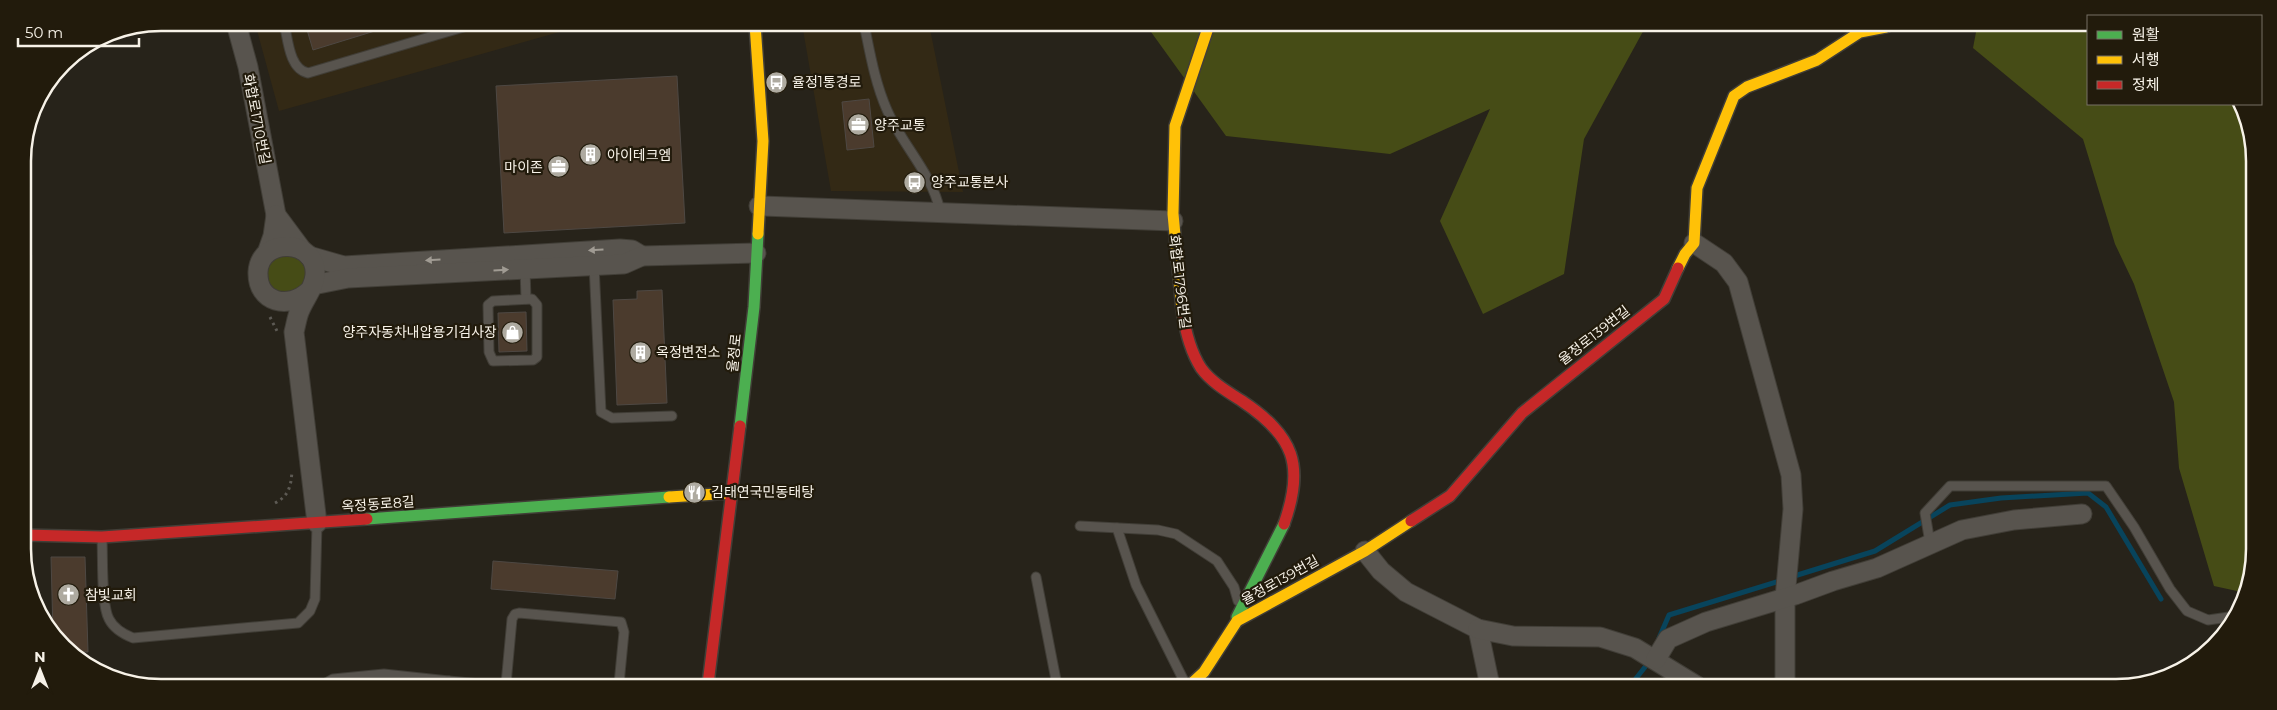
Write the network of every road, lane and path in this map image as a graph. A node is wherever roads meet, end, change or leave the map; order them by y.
1 (238, 31) edge
2 (286, 31) edge
3 (450, 31) edge
4 (755, 31) edge
5 (866, 31) edge
6 (1207, 31) edge
7 (1865, 31) edge
8 (759, 206) junction
9 (940, 211) junction
10 (276, 215) junction
11 (1173, 221) junction
12 (1694, 243) junction
13 (268, 253) junction
14 (306, 253) junction
15 (756, 253) junction
16 (642, 256) junction
17 (594, 265) junction
18 (525, 269) junction
19 (311, 288) junction
20 (526, 299) junction
21 (270, 305) junction
22 (287, 334) junction
23 (672, 416) dead end
24 (292, 470) dead end
25 (733, 493) junction
26 (270, 505) dead end
27 (2082, 514) dead end
28 (316, 523) junction
29 (1080, 526) dead end
30 (1117, 528) junction
31 (31, 535) edge
32 (102, 537) junction
33 (1930, 543) junction
34 (1365, 551) junction
35 (1036, 577) dead end
36 (1785, 596) junction
37 (2226, 617) edge
38 (1236, 620) junction
39 (1478, 629) junction
40 (1656, 659) junction
41 (1183, 678) edge
42 (1197, 678) edge
43 (1488, 678) edge
44 (1685, 678) edge
45 (1785, 678) edge
46 (338, 679) edge
47 (424, 679) edge
48 (506, 679) edge
49 (620, 679) edge
50 (709, 679) edge
51 (1056, 679) edge

1 - 10 street, 화합로1710번길
2 - 3 lane
4 - 8 street, 율정로
5 - 9 lane
6 - 11 street, 화합로1796번길
7 - 12 street
8 - 9 street, 화합로1796번길
8 - 15 street, 율정로
9 - 11 street, 화합로1796번길
10 - 13 street
10 - 14 street
11 - 38 street, 화합로1796번길
12 - 34 street, 율정로139번길
12 - 36 street
13 - 14 street
13 - 21 street
16 -> 14 street
14 - 19 street
15 - 16 street
15 - 25 street, 율정로
16 - 17 street
17 - 18 street
17 - 23 lane
19 -> 18 street
18 - 20 lane
19 - 21 street
19 - 22 street
20 - 20 lane
21 - 22 street
21 - 22 path
22 - 28 street
24 - 26 path
25 - 28 street, 옥정동로8길
25 - 50 street, 율정로
27 - 33 street
28 - 32 street, 옥정동로8길
28 - 32 lane
29 - 30 lane, 율정로139번길
30 - 38 lane, 율정로139번길
30 - 41 lane
31 - 32 street, 옥정동로8길
33 - 36 street
33 - 37 lane
34 - 38 street, 율정로139번길
34 - 39 street
35 - 51 lane
36 - 40 street
36 - 45 street
38 - 42 street, 율정로139번길
39 - 40 street
39 - 43 street
40 - 44 street
46 - 47 lane
48 - 49 lane

